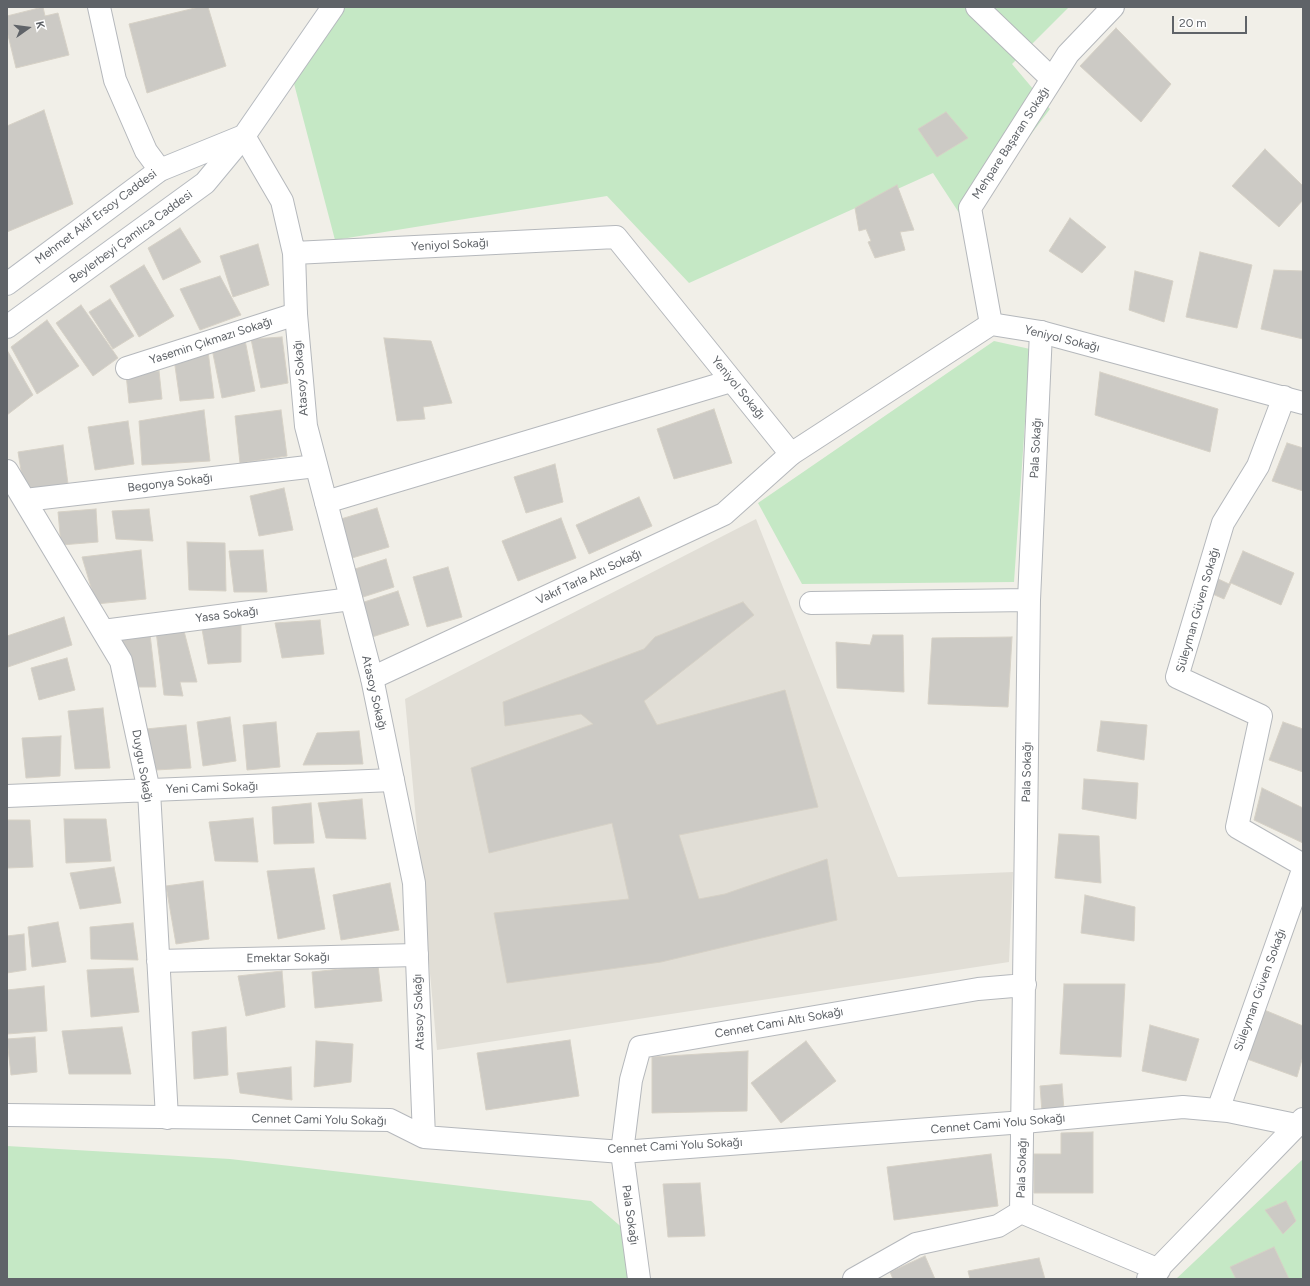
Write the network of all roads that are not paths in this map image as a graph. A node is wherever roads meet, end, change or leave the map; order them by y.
1 (99, 7) edge
2 (333, 7) edge
3 (977, 7) edge
4 (1113, 7) edge
5 (1052, 79) junction
6 (244, 136) junction
7 (160, 170) junction
8 (294, 253) junction
9 (7, 284) edge
10 (296, 314) junction
11 (991, 324) junction
12 (7, 327) edge
13 (1041, 332) junction
14 (127, 368) dead end
15 (731, 381) junction
16 (1294, 400) edge
17 (791, 454) junction
18 (316, 466) junction
19 (7, 471) edge
20 (25, 500) junction
21 (326, 502) junction
22 (351, 598) junction
23 (1029, 600) junction
24 (810, 603) dead end
25 (103, 631) junction
26 (372, 678) junction
27 (393, 780) junction
28 (149, 791) junction
29 (7, 796) edge
30 (1303, 865) edge
31 (1303, 870) edge
32 (417, 954) junction
33 (158, 961) junction
34 (1024, 985) junction
35 (1218, 1110) junction
36 (7, 1115) edge
37 (167, 1118) junction
38 (1024, 1122) junction
39 (1299, 1122) edge
40 (424, 1137) junction
41 (622, 1152) junction
42 (1021, 1212) junction
43 (1154, 1274) edge
44 (639, 1279) edge
45 (854, 1279) edge

1 - 7 street
2 - 6 street
3 - 5 street
4 - 5 street, Mehpare Başaran Sokağı
5 - 11 street, Mehpare Başaran Sokağı
6 - 7 street, Mehmet Akif Ersoy Caddesi
6 - 8 street
6 - 12 street, Beylerbeyi Çamlıca Caddesi
7 - 9 street, Mehmet Akif Ersoy Caddesi
8 - 10 street, Atasoy Sokağı
8 - 15 street, Yeniyol Sokağı
10 - 14 street, Yasemin Çıkmazı Sokağı
10 - 18 street, Atasoy Sokağı
11 - 13 street, Yeniyol Sokağı
11 - 17 street
13 - 16 street, Yeniyol Sokağı
13 - 23 street, Pala Sokağı
15 - 17 street, Yeniyol Sokağı
15 - 21 street
16 - 30 street, Süleyman Güven Sokağı
17 - 26 street, Vakıf Tarla Altı Sokağı
18 - 20 street, Begonya Sokağı
18 - 21 street, Atasoy Sokağı
19 - 20 street, Duygu Sokağı
20 - 25 street, Duygu Sokağı
21 - 22 street, Atasoy Sokağı
22 - 25 street, Yasa Sokağı
22 - 26 street, Atasoy Sokağı
23 - 24 street
23 - 34 street, Pala Sokağı
25 - 28 street, Duygu Sokağı
26 - 27 street, Atasoy Sokağı
27 - 28 street, Yeni Cami Sokağı
27 - 32 street, Atasoy Sokağı
28 - 29 street, Yeni Cami Sokağı
28 - 33 street, Duygu Sokağı
31 - 35 street, Süleyman Güven Sokağı
32 - 33 street, Emektar Sokağı
32 - 40 street, Atasoy Sokağı
33 - 37 street, Duygu Sokağı
34 - 38 street, Pala Sokağı
34 - 41 street, Cennet Cami Altı Sokağı
35 - 38 street, Cennet Cami Yolu Sokağı
35 - 39 street, Cennet Cami Yolu Sokağı
36 - 37 street, Cennet Cami Yolu Sokağı
37 - 40 street, Cennet Cami Yolu Sokağı
38 - 41 street, Cennet Cami Yolu Sokağı
38 - 42 street, Pala Sokağı
39 - 43 street
40 - 41 street, Cennet Cami Yolu Sokağı
41 - 44 street, Pala Sokağı
42 - 43 street, Pala Sokağı
42 - 45 street, Pala Sokağı

